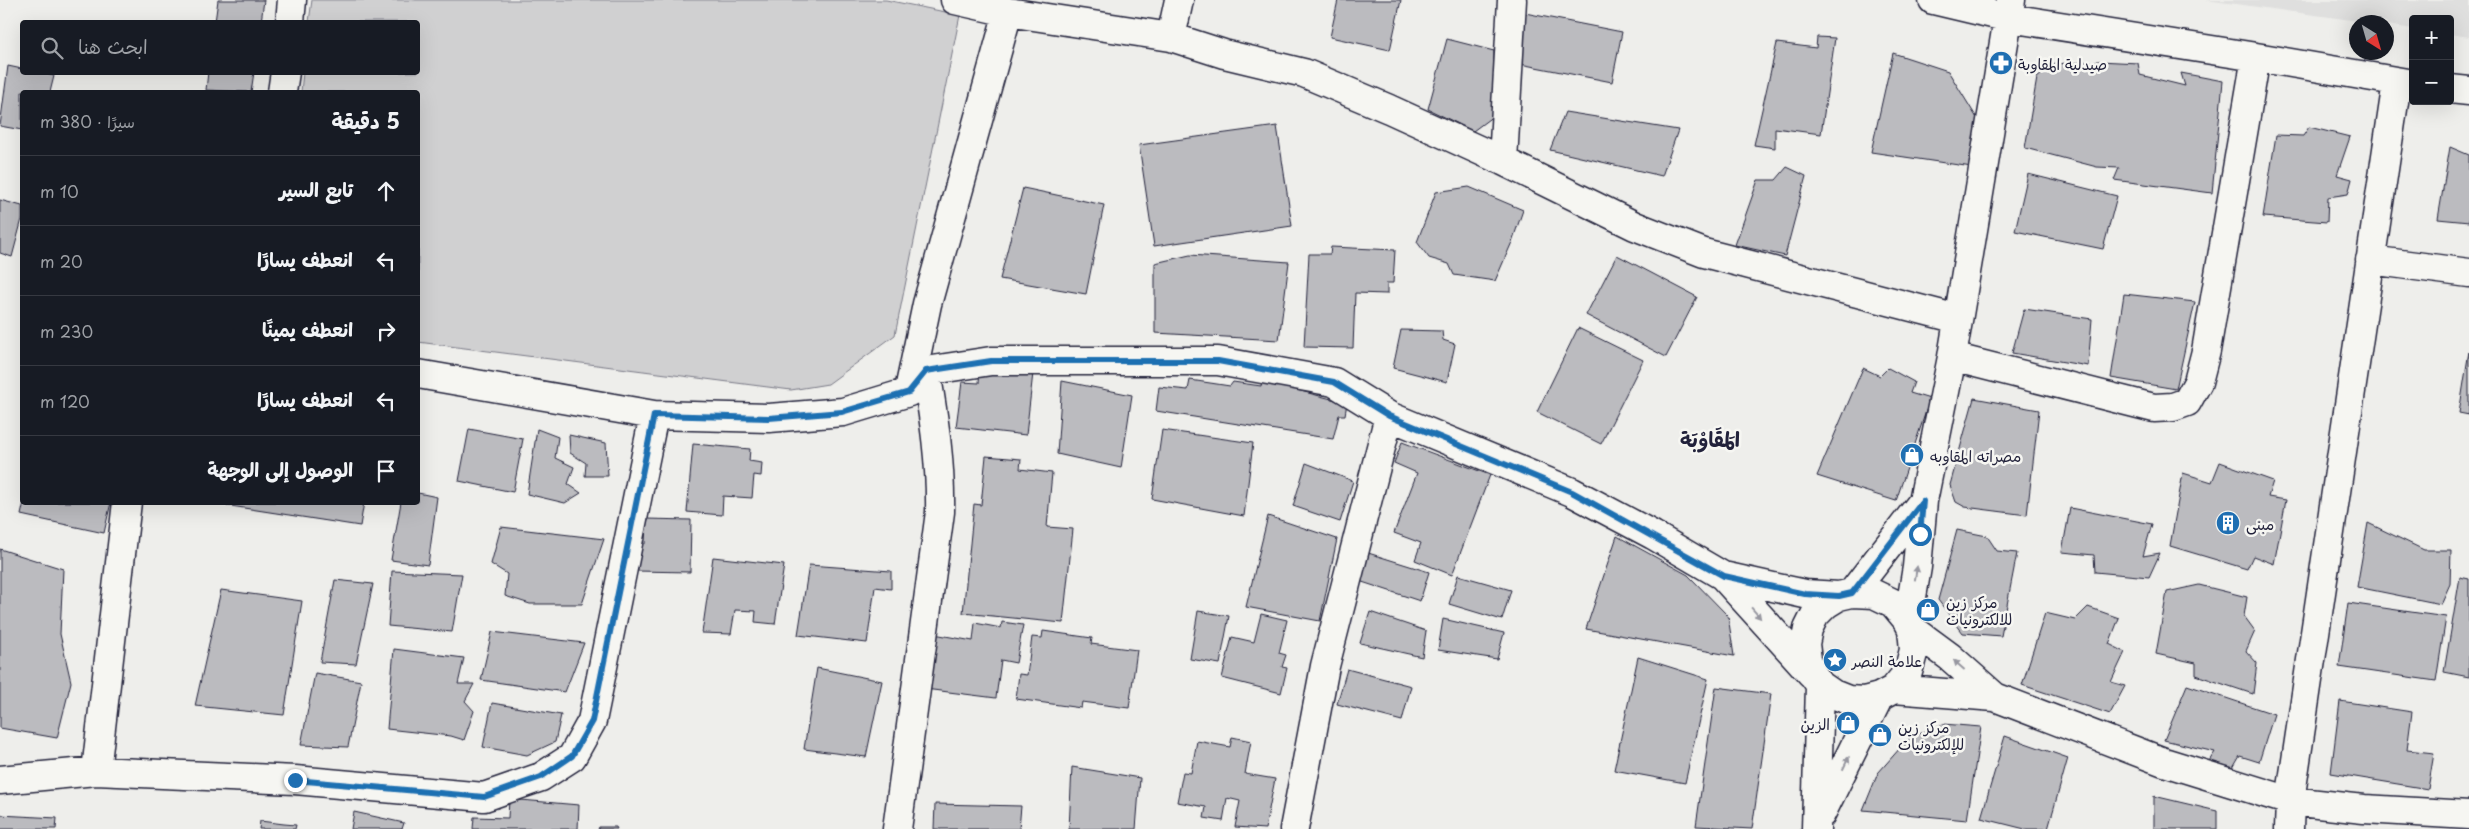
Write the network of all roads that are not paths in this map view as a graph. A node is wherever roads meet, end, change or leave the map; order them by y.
1 (292, 0) edge
2 (956, 0) edge
3 (1179, 0) edge
4 (1512, 0) edge
5 (1933, 0) edge
6 (2010, 9) edge
7 (1008, 12) junction
8 (290, 20) edge
9 (1171, 37) junction
10 (2256, 56) junction
11 (285, 75) edge
12 (2405, 83) edge
13 (2454, 89) edge
14 (282, 90) edge
15 (2469, 91) edge
16 (1503, 161) junction
17 (2370, 260) junction
18 (2469, 273) edge
19 (1958, 319) junction
20 (1952, 357) junction
21 (926, 371) junction
22 (420, 374) edge
23 (909, 392) junction
24 (654, 415) junction
25 (1389, 416) junction
26 (1923, 501) junction
27 (127, 505) edge
28 (1724, 576) junction
29 (1845, 595) junction
30 (1910, 625) junction
31 (1816, 679) junction
32 (1887, 693) junction
33 (1995, 697) junction
34 (96, 771) junction
35 (0, 780) edge
36 (2290, 801) junction
37 (2469, 815) edge
38 (1816, 826) edge
39 (896, 829) edge
40 (1294, 829) edge
41 (2289, 829) edge

1 - 8 street
2 - 7 street
3 - 9 street
4 - 16 street
5 - 6 street
6 - 10 street
6 - 19 street
7 - 9 street
7 - 23 street
9 - 16 street
10 - 12 street
10 - 20 street
11 - 14 street
12 - 17 street
13 - 15 street
16 - 19 street
17 - 18 street
17 - 36 street
19 - 20 street
20 - 26 street
21 - 23 street
21 - 25 street
21 - 39 street
22 - 24 street
23 - 24 street
24 - 34 street
25 - 28 street
25 - 40 street
26 - 29 street
30 -> 26 street
27 - 34 street
28 - 29 street
28 -> 31 street
29 - 30 street
29 - 31 street
30 - 32 street
33 -> 30 street
31 - 32 street
31 - 38 street
32 - 33 street
38 -> 32 street
33 - 36 street
34 - 35 street
36 - 37 street
36 - 41 street

